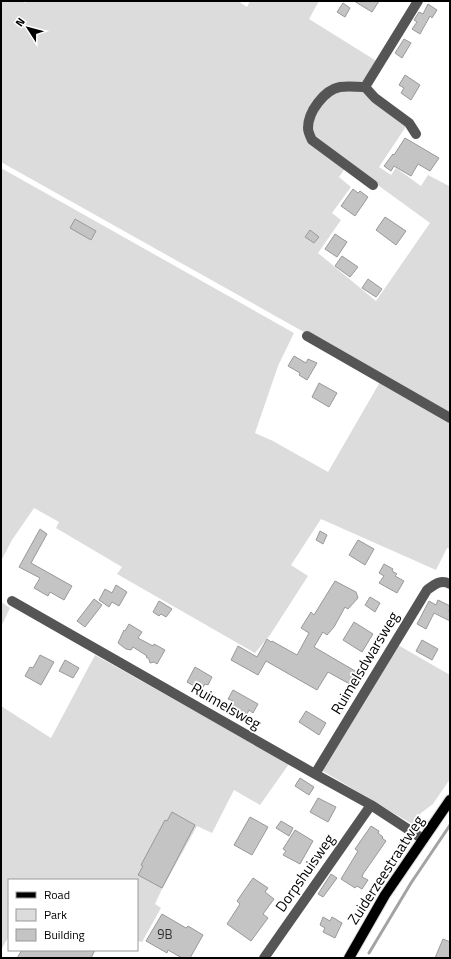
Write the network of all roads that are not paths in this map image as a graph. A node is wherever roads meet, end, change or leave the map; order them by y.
1 (418, 1) edge
2 (365, 87) junction
3 (416, 134) dead end
4 (373, 185) dead end
5 (307, 336) dead end
6 (450, 418) edge
7 (450, 584) edge
8 (12, 601) dead end
9 (315, 774) junction
10 (450, 800) edge
11 (371, 805) junction
12 (423, 839) junction
13 (264, 958) edge
14 (349, 958) edge

1 - 2 street
2 - 3 street
2 - 4 street
5 - 6 street
7 - 9 street, Ruimelsdwarsweg
8 - 9 street, Ruimelsweg
9 - 11 street, Ruimelsweg
10 - 12 main road, Zuiderzeestraatweg
11 - 12 street, Ruimelsweg
11 - 13 street, Dorpshuisweg
12 - 14 main road, Zuiderzeestraatweg

